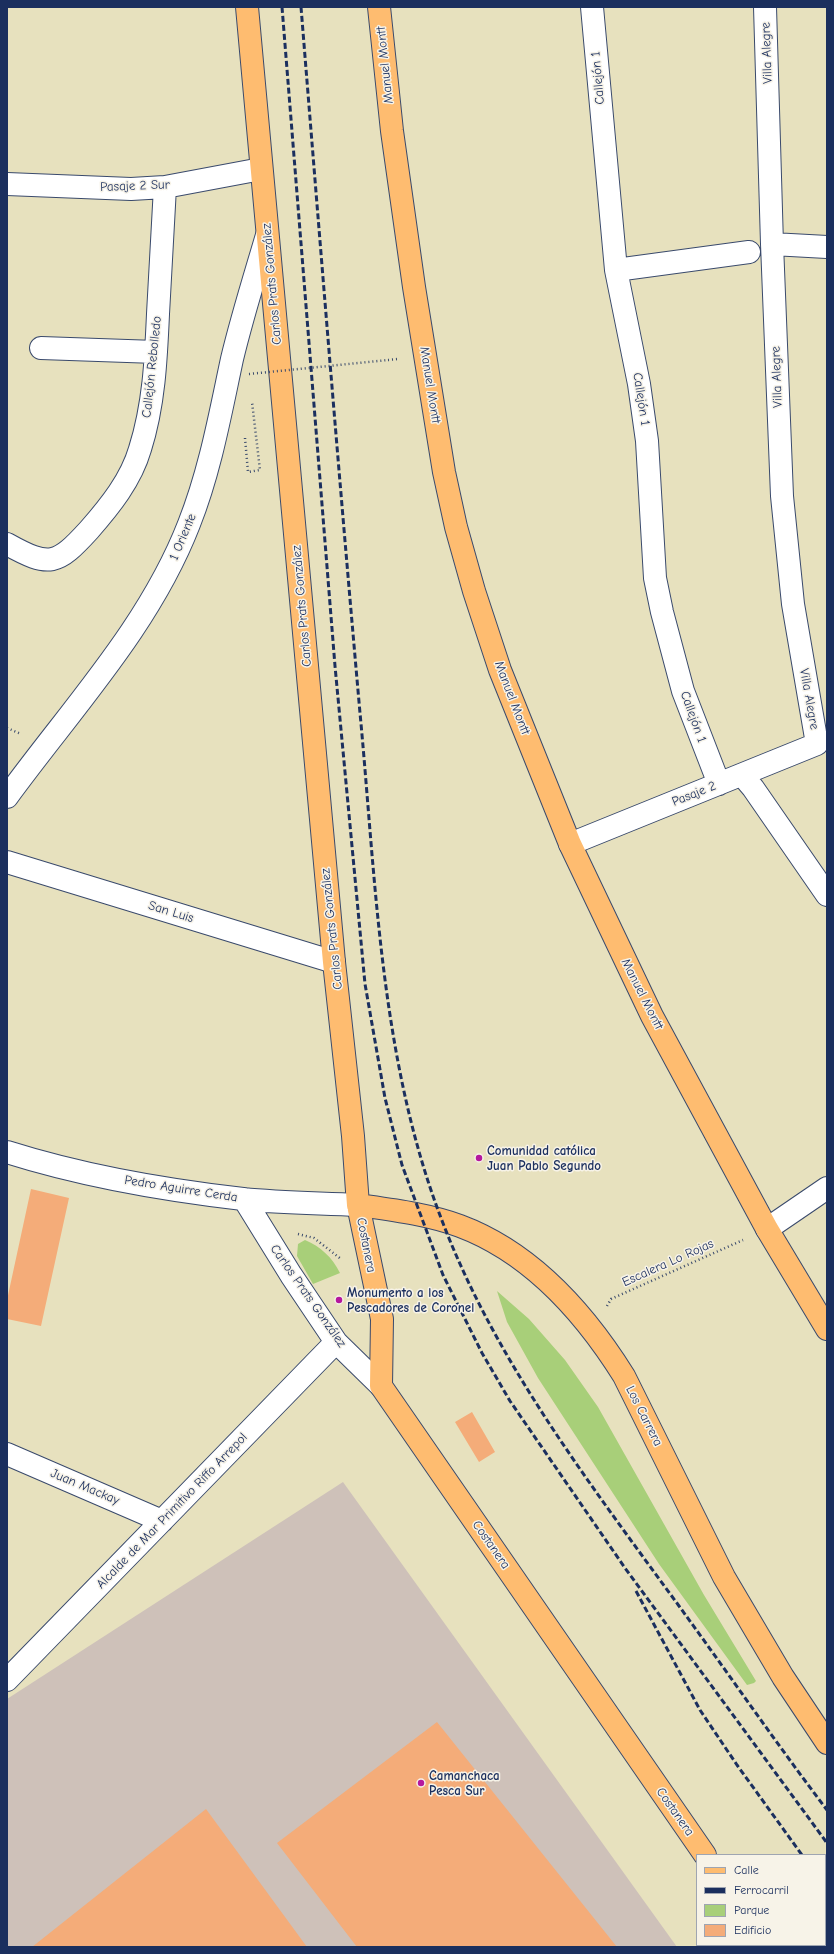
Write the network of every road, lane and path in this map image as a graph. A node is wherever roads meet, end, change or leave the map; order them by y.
1 (247, 7) edge
2 (379, 7) edge
3 (592, 7) edge
4 (765, 7) edge
5 (261, 169) junction
6 (7, 184) edge
7 (165, 187) junction
8 (267, 234) junction
9 (772, 244) junction
10 (827, 247) edge
11 (749, 252) dead end
12 (616, 270) junction
13 (42, 348) dead end
14 (156, 352) junction
15 (388, 360) dead end
16 (250, 381) dead end
17 (252, 396) dead end
18 (244, 436) dead end
19 (7, 544) edge
20 (817, 744) joint
21 (742, 775) junction
22 (719, 784) junction
23 (7, 797) edge
24 (570, 844) junction
25 (7, 862) edge
26 (827, 895) edge
27 (334, 962) junction
28 (7, 1152) edge
29 (827, 1188) edge
30 (244, 1199) junction
31 (358, 1205) junction
32 (258, 1222) junction
33 (767, 1229) junction
34 (733, 1245) dead end
35 (373, 1284) junction
36 (611, 1299) dead end
37 (827, 1329) edge
38 (336, 1342) junction
39 (381, 1386) junction
40 (7, 1454) edge
41 (162, 1521) junction
42 (7, 1680) edge
43 (827, 1743) edge
44 (704, 1854) edge

1 - 5 main road, Carlos Prats González
2 - 24 main road, Manuel Montt
3 - 12 street, Callejón 1
4 - 9 street, Villa Alegre
5 - 7 street, Pasaje 2 Sur
5 - 8 main road, Carlos Prats González
6 - 7 street, Pasaje 2 Sur
7 - 14 street, Callejón Rebolledo
8 - 23 street, 1 Oriente
8 - 27 main road, Carlos Prats González
9 - 10 street
9 - 20 street, Villa Alegre
11 - 12 street
12 - 22 street, Callejón 1
13 - 14 street
14 - 19 street, Callejón Rebolledo
15 - 16 path, bridge
17 - 18 path
20 - 21 street, Pasaje 2
21 - 22 street, Pasaje 2
21 - 26 street
22 - 24 street, Pasaje 2
24 - 33 main road, Manuel Montt
25 - 27 street, San Luis
27 - 31 main road, Carlos Prats González
28 - 30 street, Pedro Aguirre Cerda
29 - 33 street
30 - 31 street, Pedro Aguirre Cerda
30 - 32 street, Carlos Prats González
31 - 35 main road, Costanera
31 - 43 main road, Los Carrera
32 - 35 path
32 - 38 street, Carlos Prats González
33 - 37 main road, Manuel Montt
34 - 36 path, Escalera Lo Rojas
35 - 39 main road, Costanera
38 - 39 street, Carlos Prats González
38 - 41 street, Alcalde de Mar Primitivo Riffo Arrepol
39 - 44 main road, Costanera
40 - 41 street, Juan Mackay
41 - 42 street, Alcalde de Mar Primitivo Riffo Arrepol

